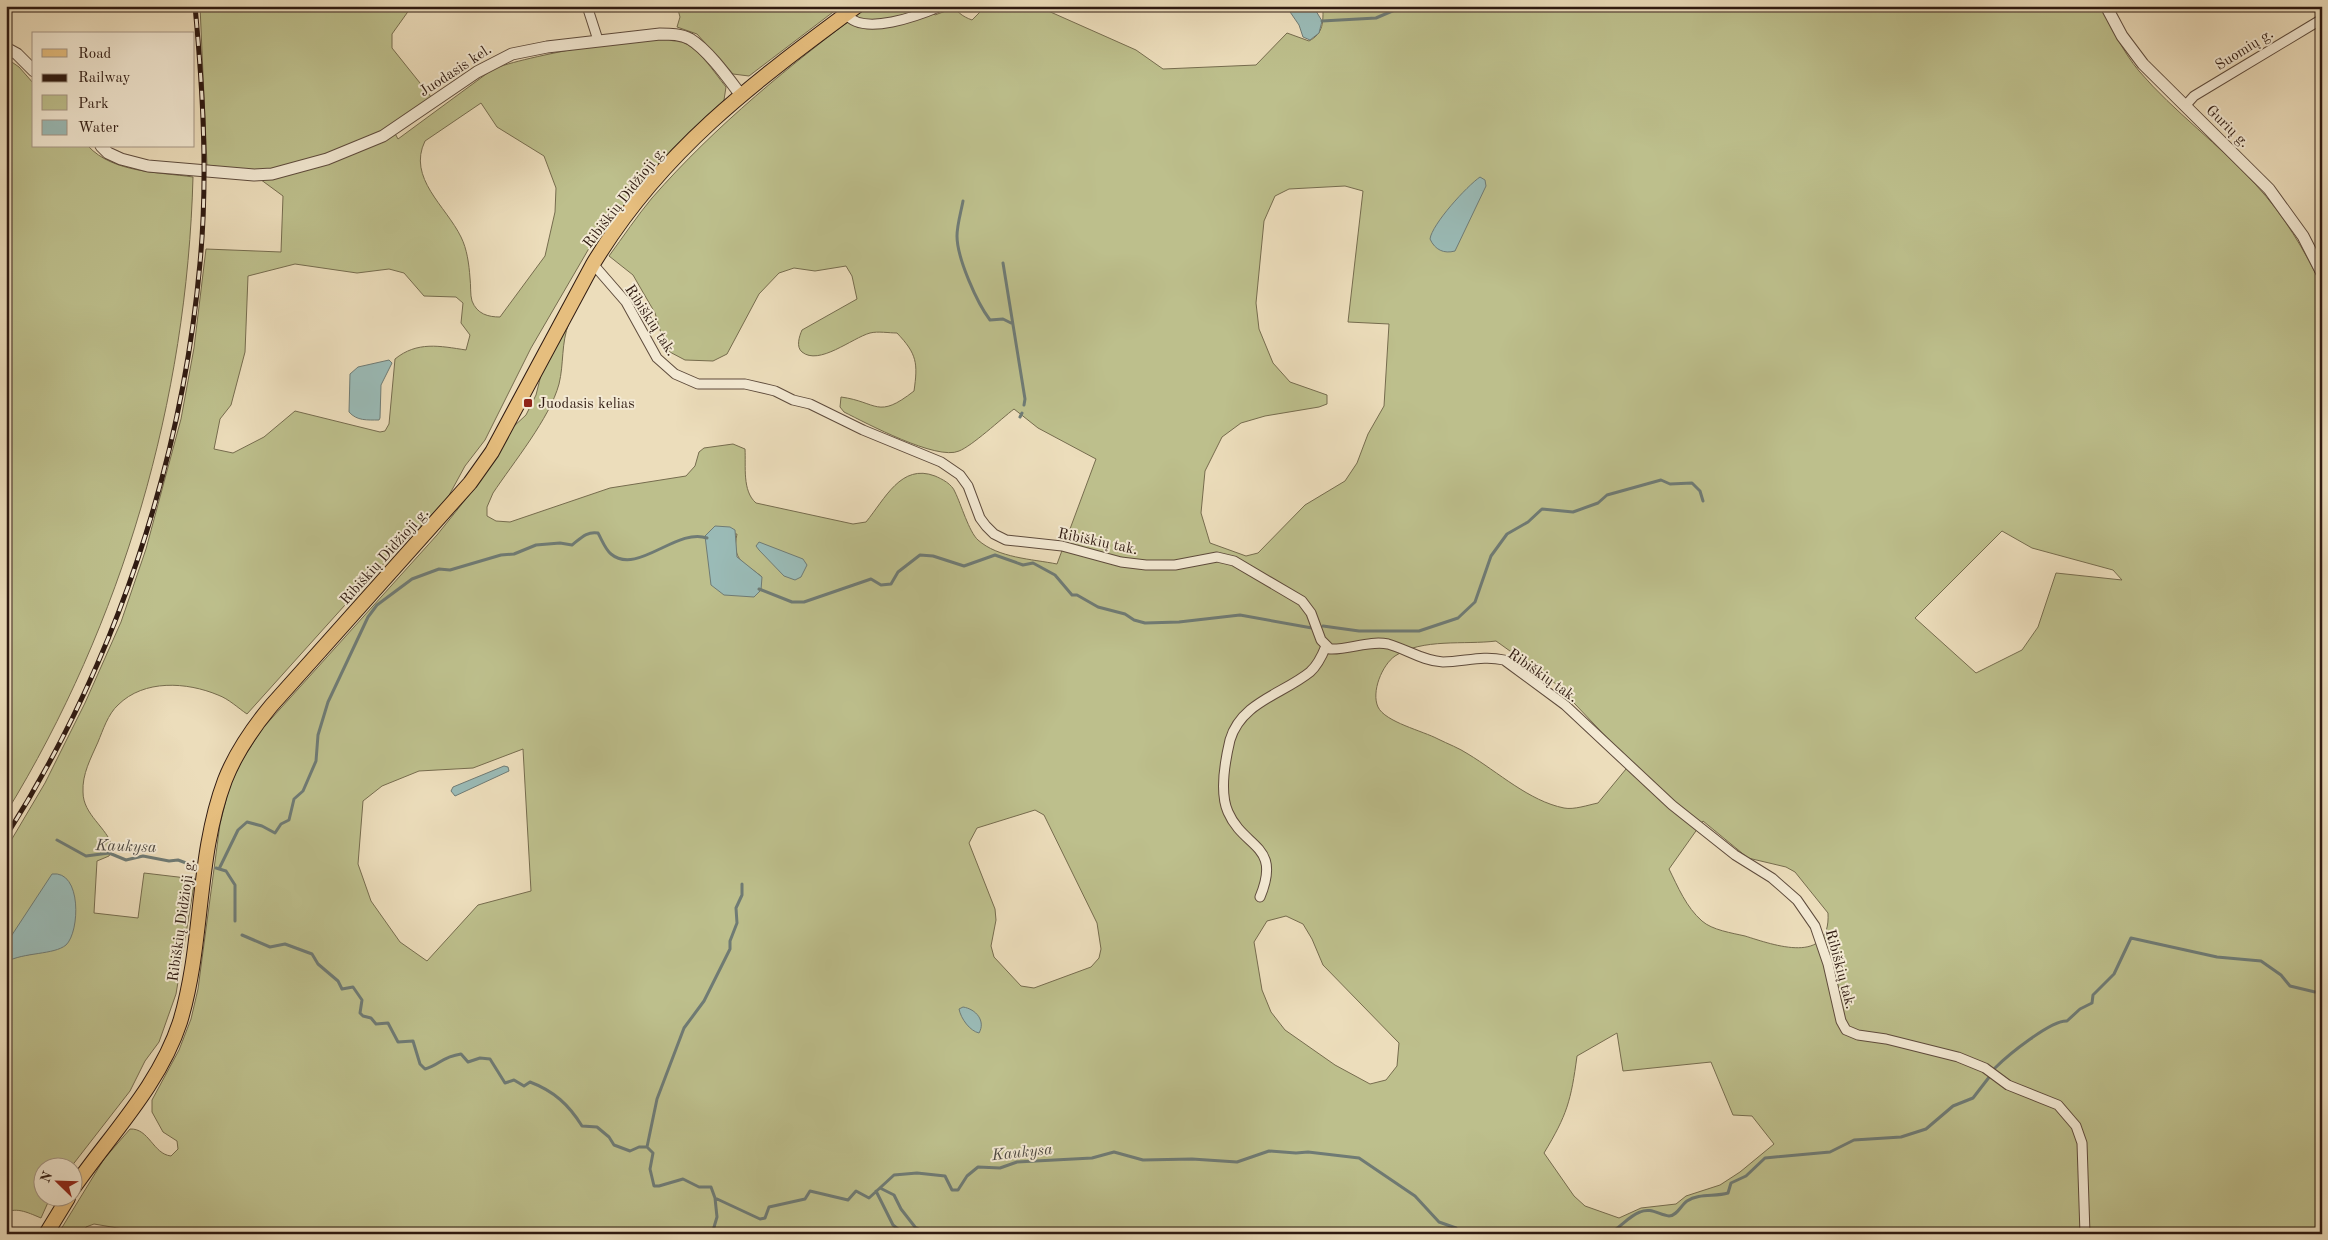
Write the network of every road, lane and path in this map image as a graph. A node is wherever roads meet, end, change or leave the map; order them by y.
1 (588, 6) edge
2 (941, 6) edge
3 (2106, 6) edge
4 (852, 10) edge
5 (2322, 19) edge
6 (598, 40) junction
7 (6, 48) edge
8 (32, 69) edge
9 (740, 94) junction
10 (2185, 106) junction
11 (103, 148) edge
12 (593, 264) junction
13 (2322, 273) edge
14 (1326, 646) junction
15 (1260, 897) dead end
16 (82, 1176) edge
17 (62, 1208) edge
18 (46, 1234) edge
19 (2085, 1234) edge

1 - 6 street
2 - 4 street
3 - 10 street, Gurių g.
4 - 9 main road, Ribiškių Didžioji g.
5 - 10 street, Suomių g.
6 - 9 street, Juodasis kel.
6 - 11 street, Juodasis kel.
7 - 8 street
9 - 12 main road, Ribiškių Didžioji g.
10 - 13 street, Gurių g.
12 - 14 street, Ribiškių tak.
12 - 16 main road, Ribiškių Didžioji g.
14 - 15 street
14 - 19 street, Ribiškių tak.
17 - 18 main road

